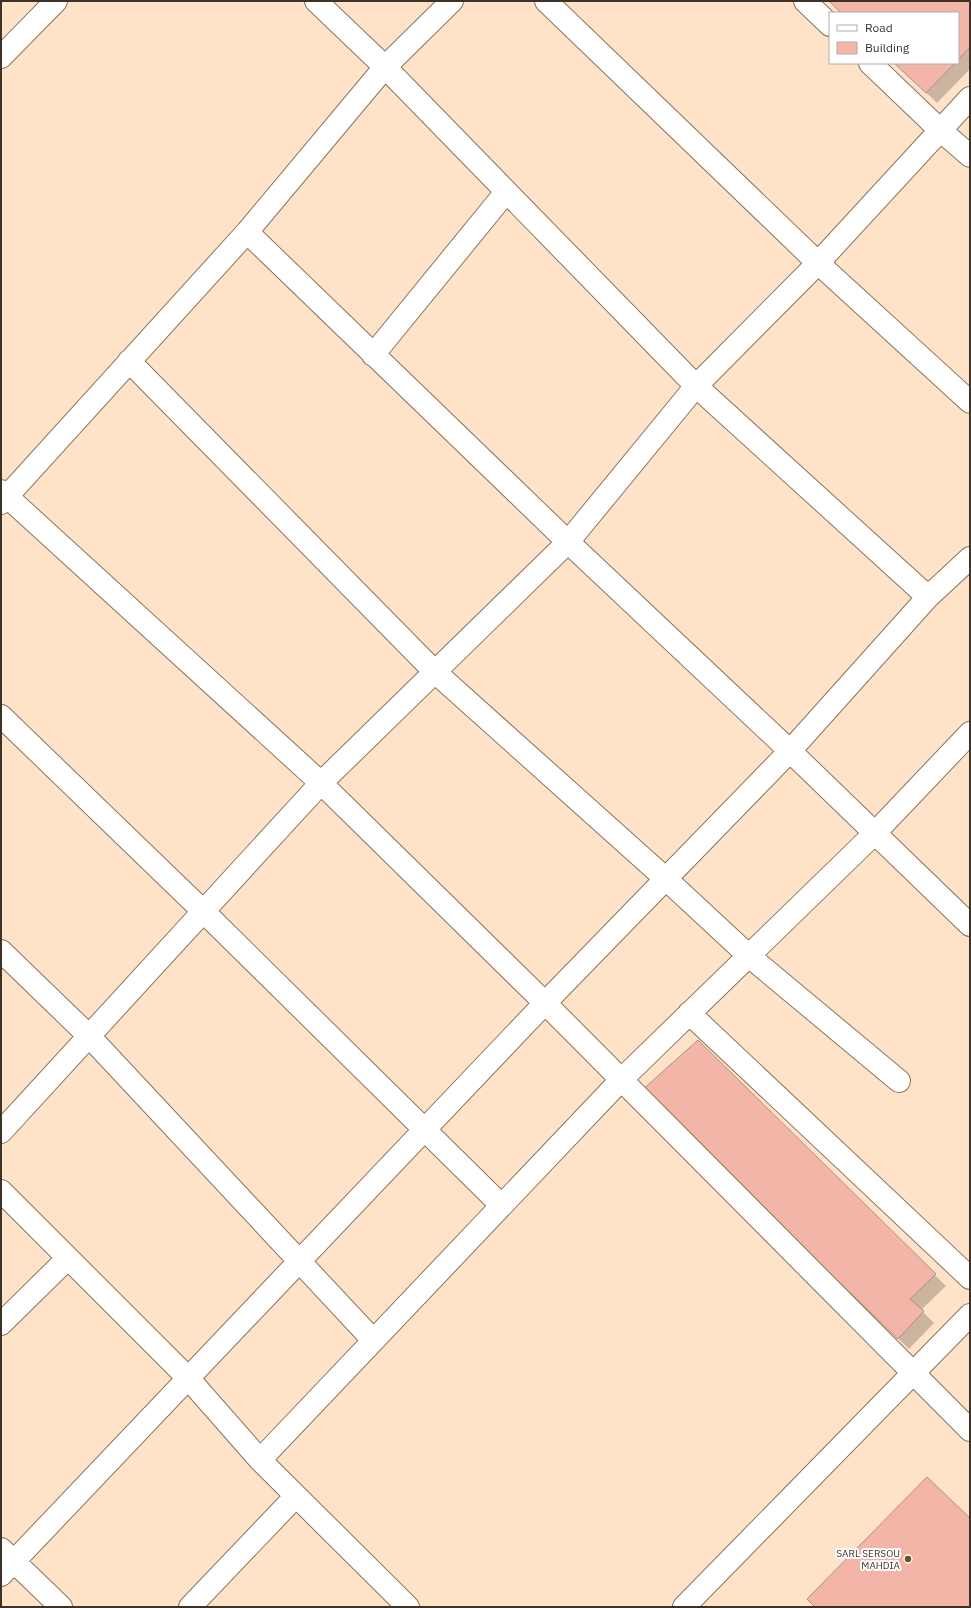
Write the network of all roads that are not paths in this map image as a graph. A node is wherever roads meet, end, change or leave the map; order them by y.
1 (56, 1) edge
2 (316, 1) edge
3 (452, 1) edge
4 (546, 1) edge
5 (805, 1) edge
6 (829, 24) edge
7 (1, 57) edge
8 (871, 64) edge
9 (385, 67) junction
10 (970, 98) edge
11 (940, 130) junction
12 (970, 156) edge
13 (506, 192) junction
14 (247, 232) junction
15 (818, 263) junction
16 (373, 355) junction
17 (129, 361) junction
18 (696, 386) junction
19 (970, 402) edge
20 (3, 497) edge
21 (568, 542) junction
22 (970, 558) edge
23 (928, 597) junction
24 (435, 672) junction
25 (1, 716) edge
26 (970, 733) edge
27 (790, 751) junction
28 (321, 783) junction
29 (875, 833) junction
30 (666, 879) junction
31 (203, 911) junction
32 (970, 925) edge
33 (1, 951) edge
34 (748, 956) junction
35 (545, 1003) junction
36 (689, 1013) junction
37 (90, 1036) junction
38 (621, 1080) junction
39 (899, 1081) dead end
40 (425, 1129) junction
41 (1, 1132) edge
42 (1, 1191) edge
43 (501, 1205) junction
44 (68, 1258) junction
45 (300, 1260) junction
46 (970, 1278) edge
47 (970, 1315) edge
48 (1, 1324) edge
49 (373, 1340) junction
50 (913, 1373) junction
51 (188, 1378) junction
52 (970, 1430) edge
53 (260, 1460) junction
54 (296, 1496) junction
55 (5, 1562) edge
56 (61, 1607) edge
57 (190, 1607) edge
58 (408, 1607) edge
59 (684, 1607) edge

1 - 7 street
2 - 9 street
3 - 9 street
4 - 15 street
5 - 6 street
8 - 11 street
9 - 13 street
9 - 14 street
10 - 11 street
11 - 12 street
11 - 15 street
13 - 16 street
13 - 18 street
14 - 16 street
14 - 17 street
15 - 18 street
15 - 19 street
16 - 21 street
17 - 20 street
17 - 24 street
18 - 21 street
18 - 23 street
20 - 28 street
21 - 24 street
21 - 27 street
22 - 23 street
23 - 27 street
24 - 28 street
24 - 30 street
25 - 31 street
26 - 29 street
27 - 29 street
27 - 30 street
28 - 31 street
28 - 35 street
29 - 32 street
29 - 34 street
30 - 34 street
30 - 35 street
31 - 37 street
31 - 40 street
33 - 37 street
34 - 36 street
34 - 39 street
35 - 38 street
35 - 40 street
36 - 38 street
36 - 46 street
37 - 41 street
37 - 45 street
38 - 43 street
38 - 50 street
40 - 43 street
40 - 45 street
42 - 44 street
43 - 49 street
44 - 48 street
44 - 51 street
45 - 49 street
45 - 51 street
47 - 50 street
49 - 53 street
50 - 52 street
50 - 59 street
51 - 53 street
51 - 55 street
53 - 54 street
54 - 57 street
54 - 58 street
55 - 56 street

